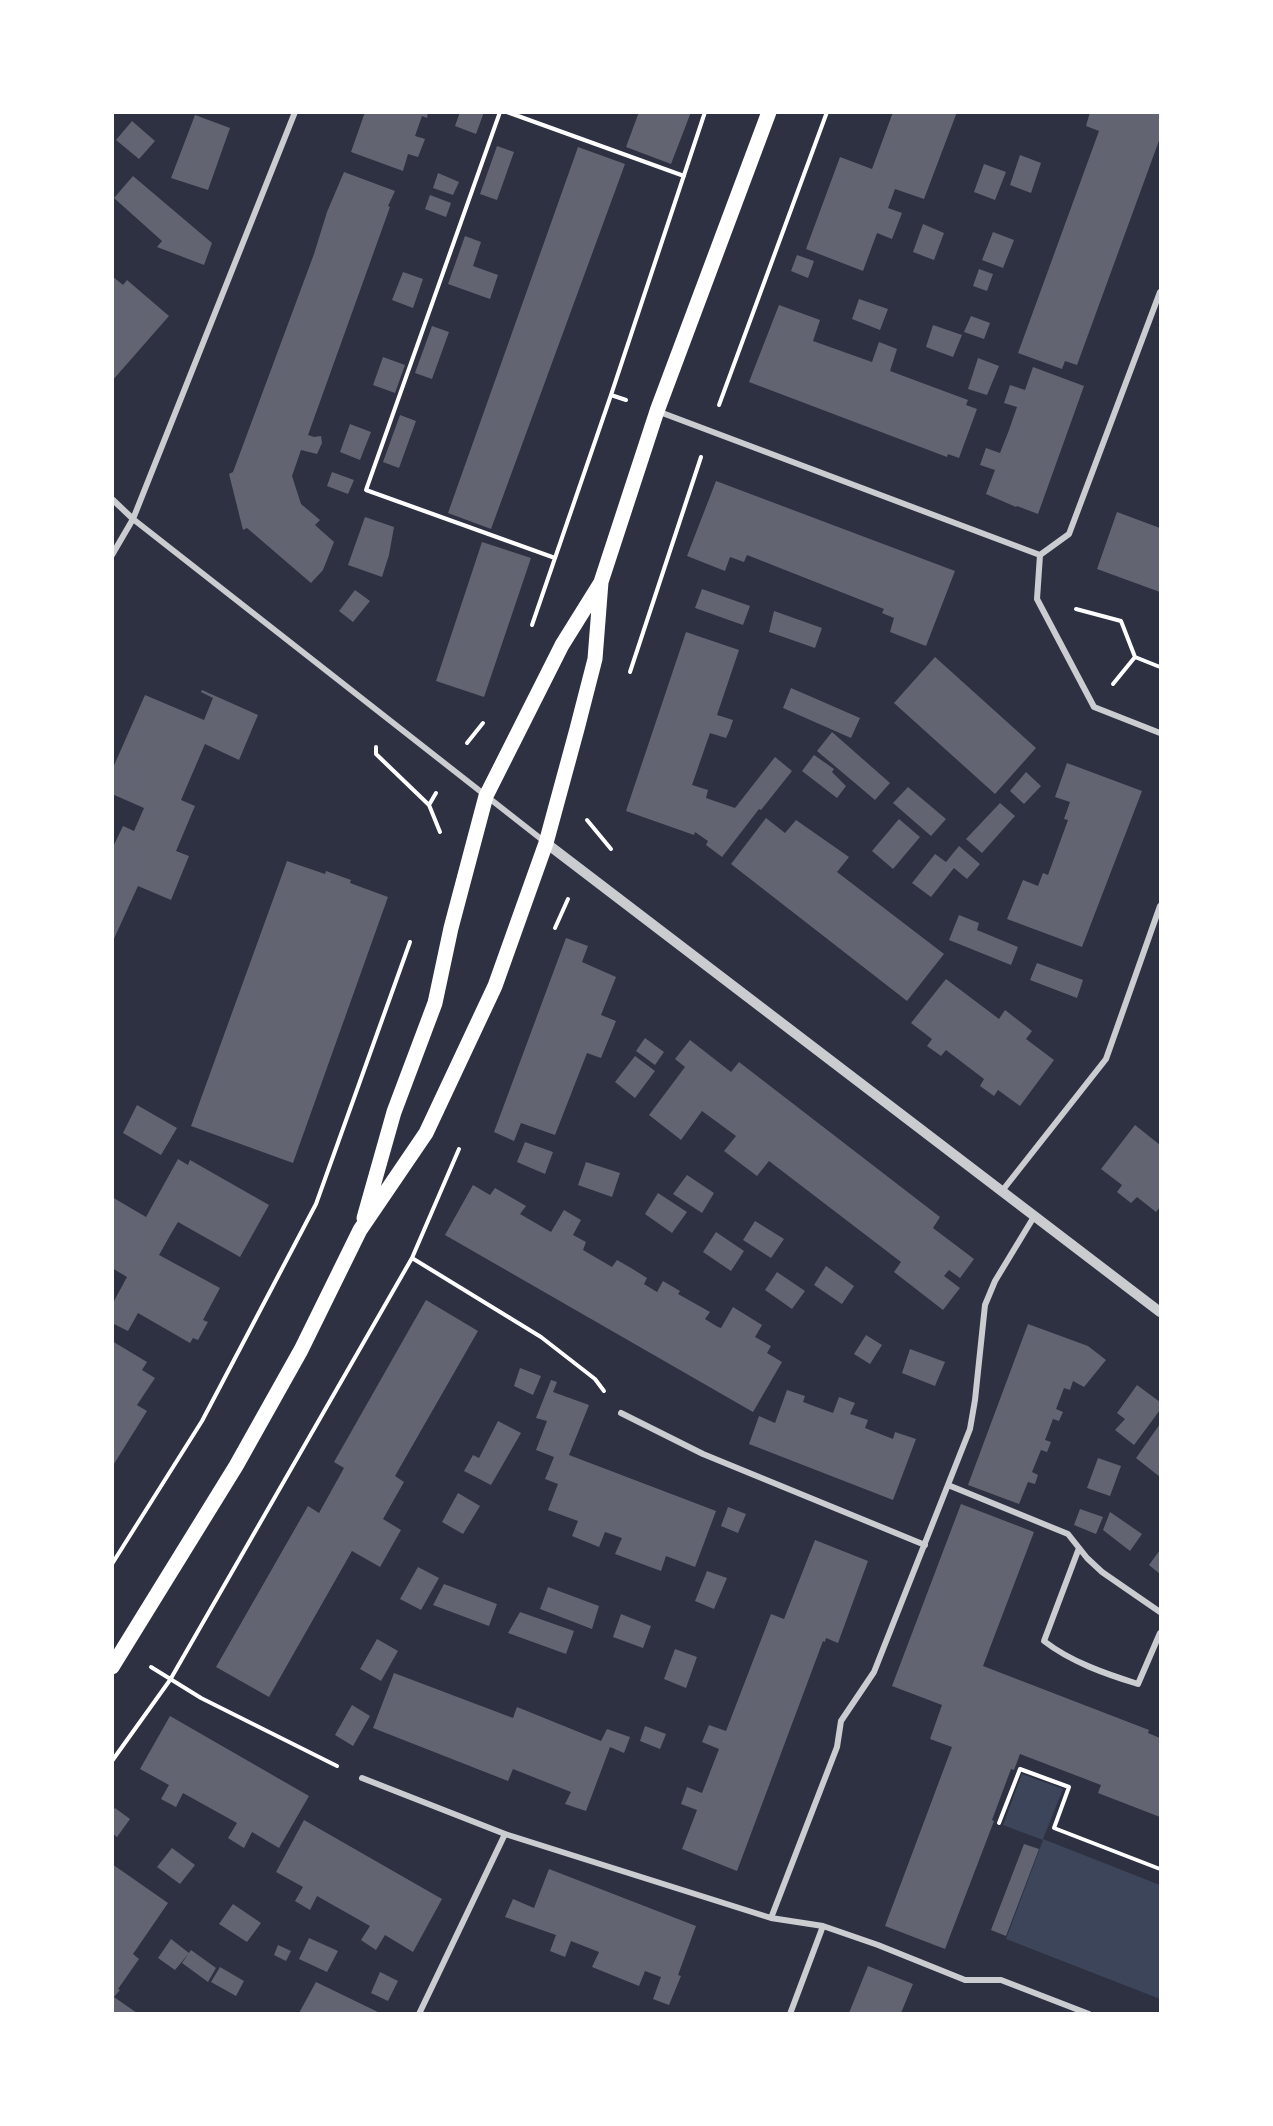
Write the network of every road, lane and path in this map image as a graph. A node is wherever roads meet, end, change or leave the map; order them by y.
1 (295, 112) edge
2 (500, 112) edge
3 (507, 112) edge
4 (705, 112) edge
5 (769, 112) edge
6 (827, 112) edge
7 (684, 176) junction
8 (1161, 292) edge
9 (657, 411) junction
10 (710, 430) junction
11 (112, 499) edge
12 (134, 519) junction
13 (112, 555) edge
14 (1040, 555) junction
15 (555, 558) junction
16 (602, 582) junction
17 (1037, 599) junction
18 (528, 635) dead end
19 (1135, 657) junction
20 (1161, 667) edge
21 (628, 677) dead end
22 (1094, 707) junction
23 (491, 715) dead end
24 (1161, 733) edge
25 (450, 769) junction
26 (486, 796) junction
27 (429, 805) dead end
28 (588, 810) dead end
29 (584, 830) dead end
30 (546, 843) junction
31 (1161, 906) edge
32 (414, 931) dead end
33 (464, 1138) dead end
34 (1002, 1191) junction
35 (1035, 1215) junction
36 (360, 1230) junction
37 (412, 1258) junction
38 (1161, 1312) edge
39 (621, 1413) joint
40 (948, 1485) junction
41 (925, 1545) junction
42 (1079, 1548) junction
43 (112, 1564) edge
44 (1161, 1612) edge
45 (1161, 1634) edge
46 (143, 1661) dead end
47 (112, 1667) edge
48 (170, 1680) junction
49 (112, 1761) edge
50 (362, 1778) joint
51 (999, 1822) dead end
52 (505, 1834) junction
53 (1161, 1869) edge
54 (771, 1918) junction
55 (823, 1926) junction
56 (419, 2013) edge
57 (790, 2013) edge
58 (1089, 2013) edge

1 - 12 street
2 - 15 path
3 - 7 path
4 - 7 path
5 - 9 main road
6 - 10 path
7 - 15 path
8 - 14 street
9 - 10 street
9 - 16 main road
10 - 14 street
10 - 21 path
11 - 12 street
12 - 13 street
12 - 25 street
14 - 17 street
15 - 18 path
16 - 26 main road
16 - 30 main road
17 - 19 path
17 - 22 street
19 - 20 path
19 - 22 path
22 - 24 street
23 - 25 path
25 - 26 street
25 - 27 path
26 - 30 street
26 - 36 main road
28 - 29 path
30 - 34 street
30 - 36 main road
31 - 34 street
32 - 43 path
33 - 37 path
34 - 35 street
35 - 38 street
35 - 40 street
36 - 47 main road
37 - 39 path
37 - 48 path
39 - 41 street
40 - 41 street
40 - 42 street
41 - 54 street
42 - 44 street
42 - 45 street
46 - 48 path
48 - 49 path
48 - 50 path
50 - 52 street
51 - 53 path
52 - 54 street
52 - 56 street
54 - 55 street
55 - 57 street
55 - 58 street

